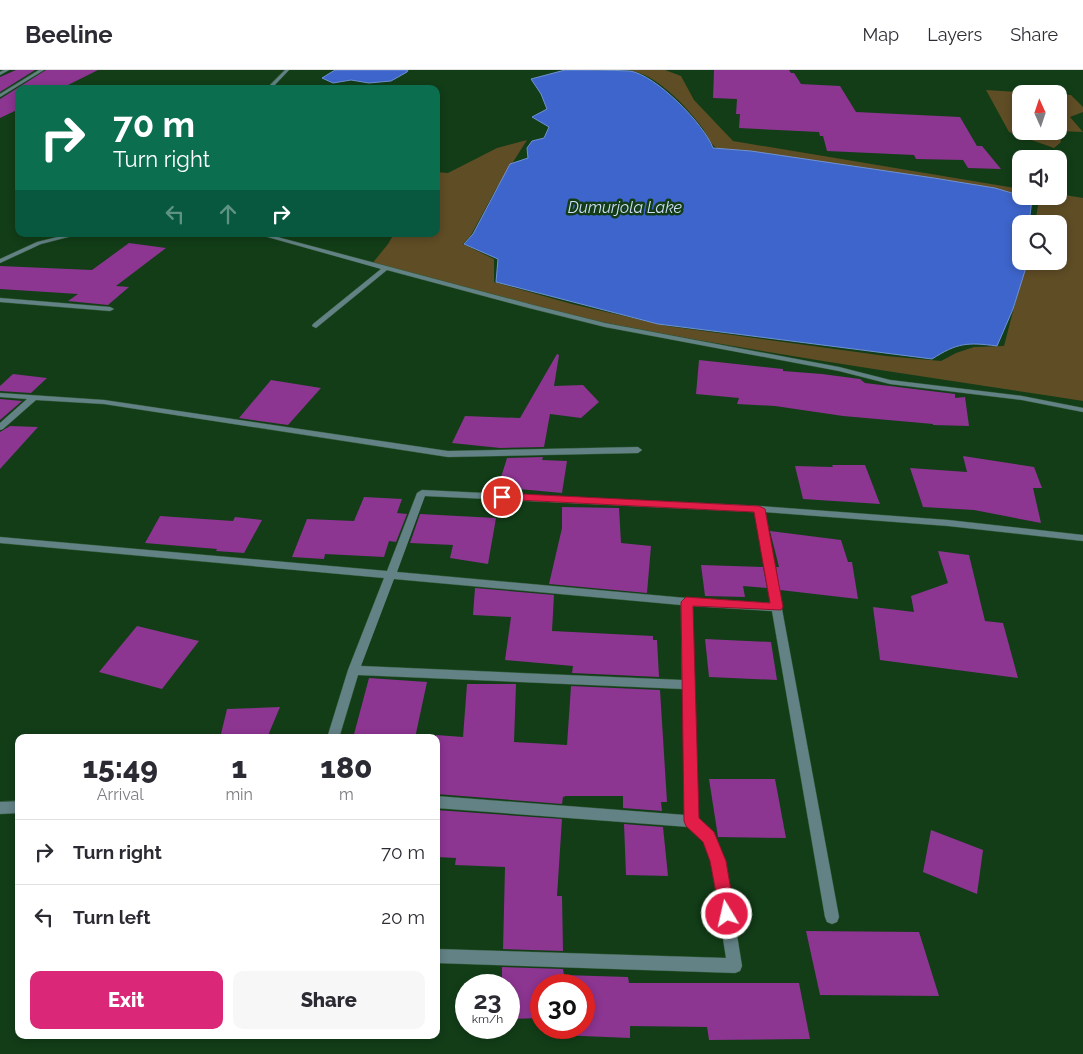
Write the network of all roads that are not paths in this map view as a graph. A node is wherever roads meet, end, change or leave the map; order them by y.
1 (7, 70) edge
2 (42, 70) edge
3 (287, 70) edge
4 (0, 74) edge
5 (18, 85) edge
6 (272, 85) edge
7 (15, 87) edge
8 (0, 96) edge
9 (63, 237) edge
10 (271, 237) edge
11 (0, 261) edge
12 (386, 268) junction
13 (0, 300) edge
14 (110, 309) dead end
15 (316, 326) dead end
16 (0, 396) edge
17 (33, 398) junction
18 (1083, 410) edge
19 (0, 427) edge
20 (638, 450) dead end
21 (759, 509) junction
22 (1083, 538) edge
23 (0, 540) edge
24 (391, 575) junction
25 (686, 602) junction
26 (777, 607) junction
27 (354, 670) junction
28 (687, 685) junction
29 (334, 734) edge
30 (440, 802) edge
31 (15, 807) edge
32 (0, 808) edge
33 (692, 821) junction
34 (832, 917) dead end
35 (440, 956) edge

1 - 4 street
2 - 5 street
3 - 6 street
7 - 8 street
9 - 11 street
10 - 12 street
12 - 15 street
12 - 18 street
13 - 14 street
16 - 17 street
17 - 19 street
17 - 20 street
21 - 22 street
21 - 24 street
21 - 26 street
23 - 24 street
24 - 25 street
24 - 27 street
25 - 26 street
25 - 28 street
26 - 34 street
27 - 28 street
27 - 29 street
28 - 33 street
30 - 33 street
31 - 32 street
33 - 35 street

